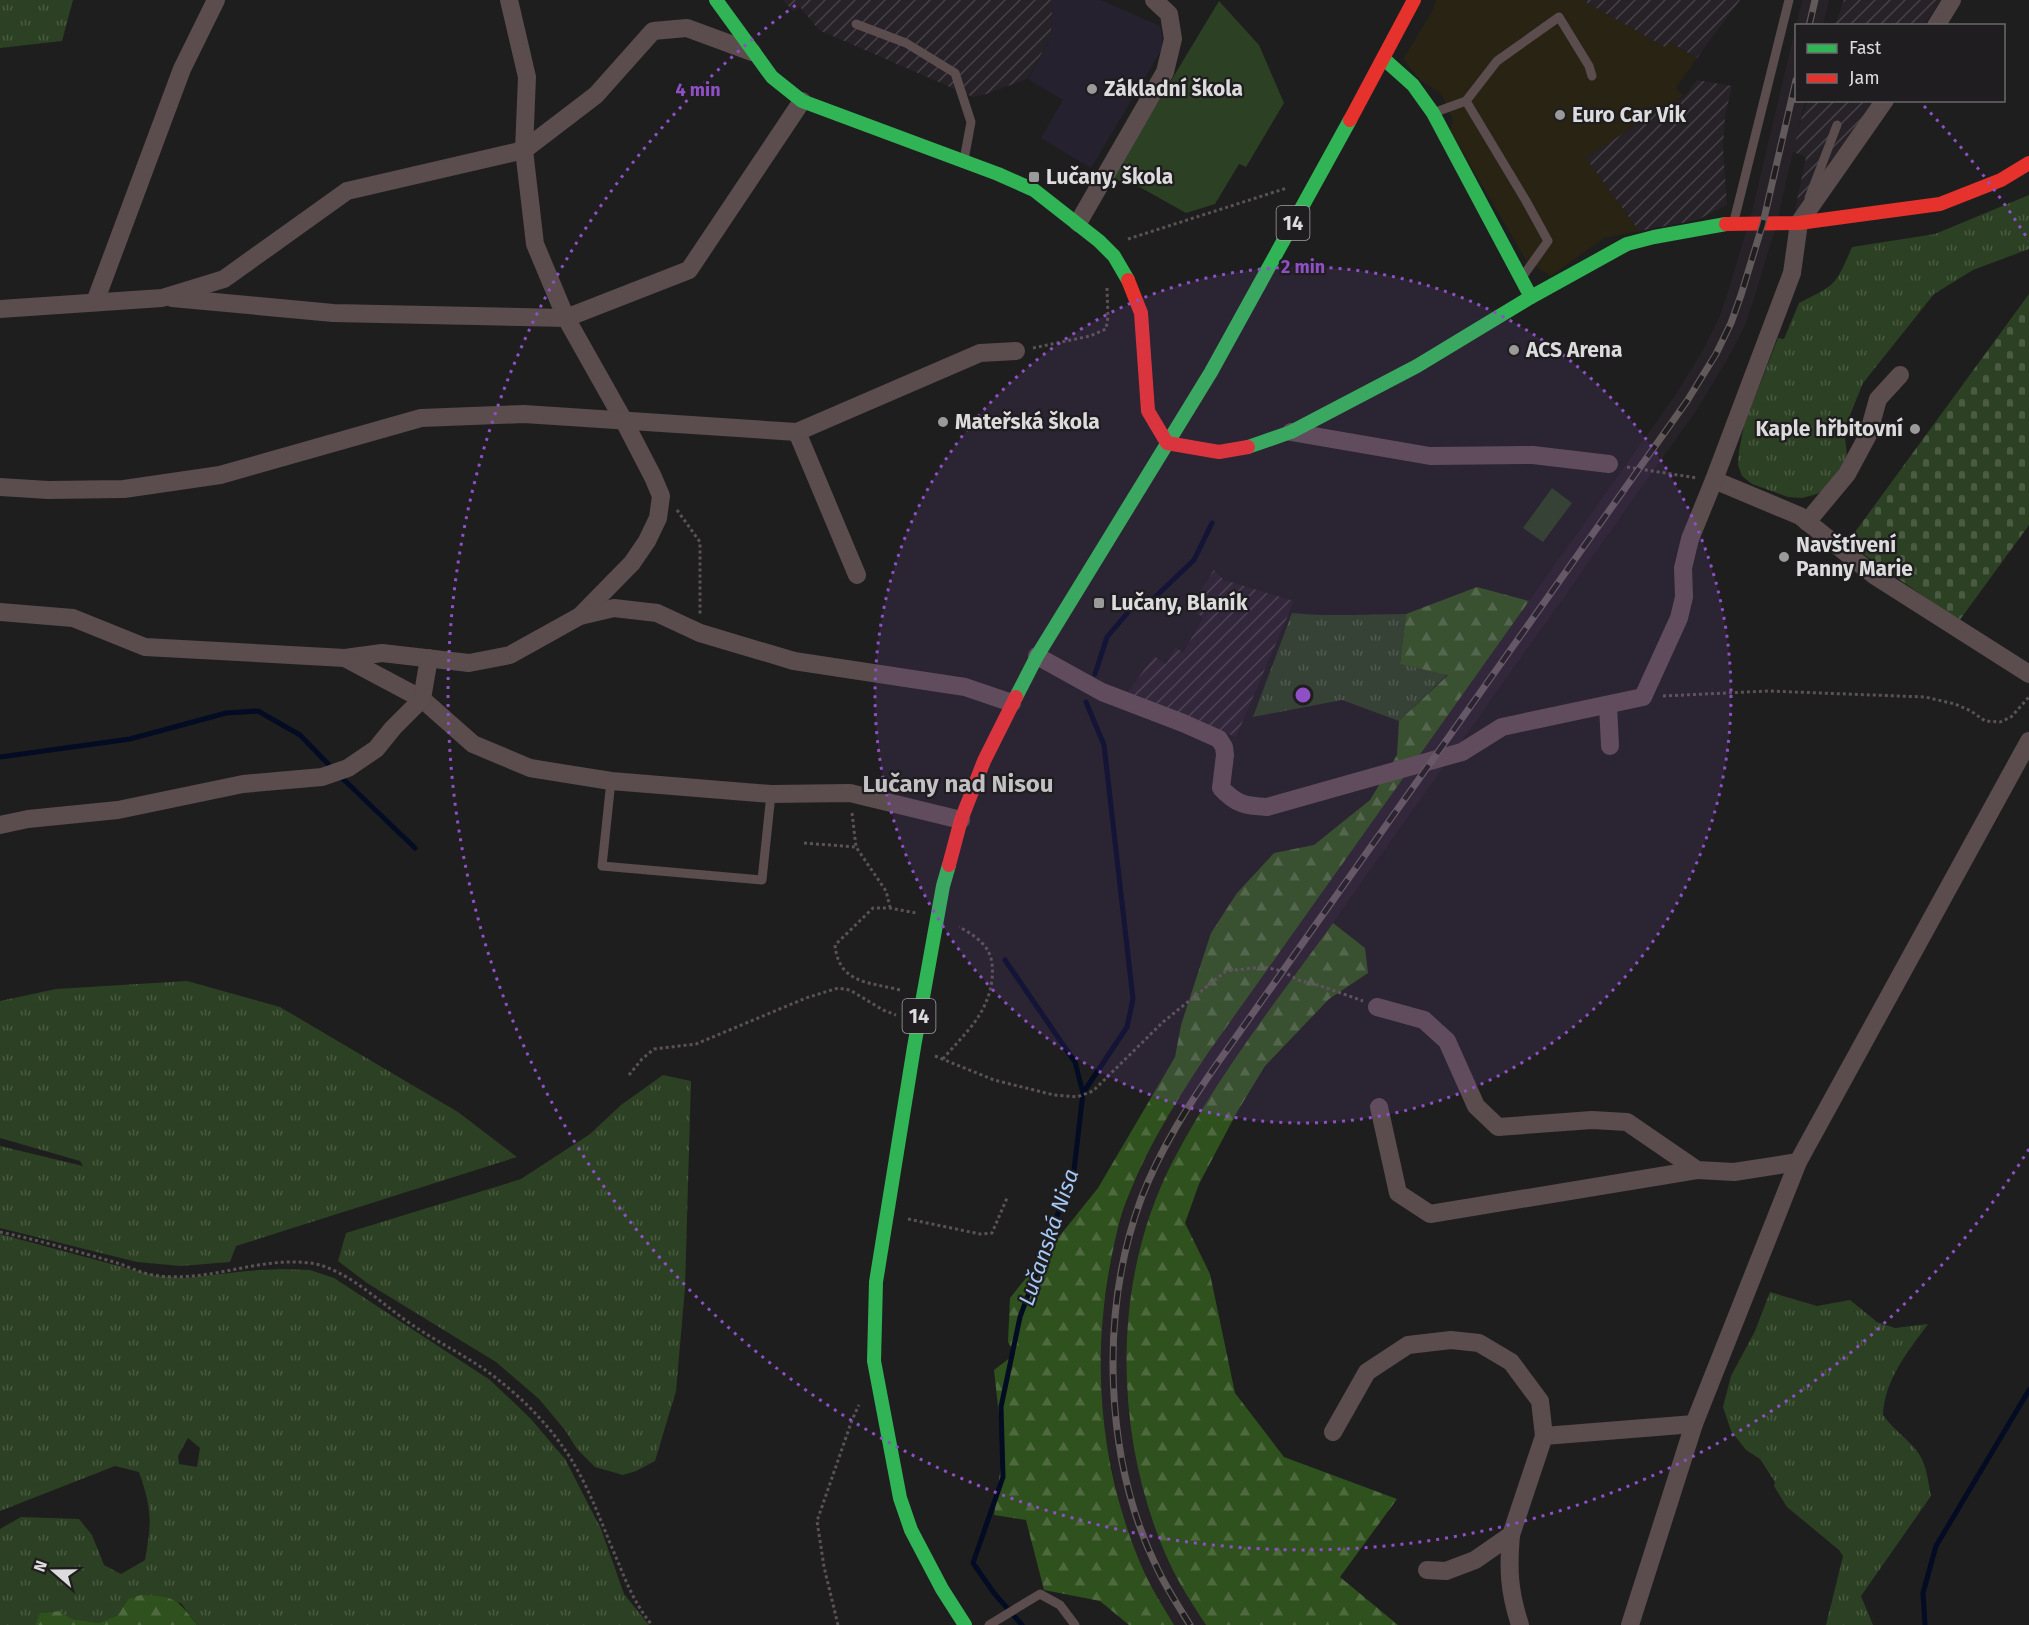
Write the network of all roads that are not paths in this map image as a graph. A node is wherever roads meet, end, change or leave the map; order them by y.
1 (216, 0) edge
2 (509, 0) edge
3 (716, 0) edge
4 (1154, 0) edge
5 (1414, 0) edge
6 (1789, 0) edge
7 (1952, 0) edge
8 (856, 24) dead end
9 (1937, 24) edge
10 (752, 51) junction
11 (1384, 59) junction
12 (1592, 76) dead end
13 (802, 101) junction
14 (1466, 101) junction
15 (1884, 102) edge
16 (1433, 113) junction
17 (1837, 125) dead end
18 (524, 150) junction
19 (964, 162) junction
20 (2029, 163) edge
21 (1078, 223) junction
22 (1734, 223) junction
23 (1799, 223) junction
24 (1521, 278) junction
25 (1531, 297) junction
26 (162, 298) junction
27 (95, 302) junction
28 (0, 309) edge
29 (566, 318) junction
30 (1016, 351) road end
31 (1900, 375) dead end
32 (624, 421) junction
33 (797, 432) junction
34 (1291, 432) junction
35 (1167, 443) junction
36 (1615, 465) road end
37 (1714, 480) junction
38 (0, 487) edge
39 (1807, 522) junction
40 (857, 575) dead end
41 (0, 612) edge
42 (580, 616) junction
43 (1037, 656) junction
44 (345, 658) junction
45 (429, 658) junction
46 (2029, 674) edge
47 (422, 699) junction
48 (1012, 703) junction
49 (1608, 705) junction
50 (2029, 741) edge
51 (1610, 746) dead end
52 (611, 781) junction
53 (771, 794) junction
54 (961, 820) junction
55 (0, 825) edge
56 (1377, 1007) road end
57 (1378, 1107) dead end
58 (1798, 1162) junction
59 (1697, 1170) junction
60 (1694, 1424) junction
61 (1333, 1432) dead end
62 (1544, 1436) junction
63 (1511, 1535) junction
64 (1427, 1570) dead end
65 (966, 1625) edge
66 (989, 1625) edge
67 (1076, 1625) edge
68 (1520, 1625) edge
69 (1630, 1625) edge

1 - 27 street
2 - 18 street
3 - 10 street
4 - 21 street
5 - 11 street, 14
6 - 22 lane
7 - 9 street
8 - 19 lane
10 - 13 street
10 - 18 street
11 - 16 street
11 - 35 street, 14
12 - 14 lane
13 - 19 street
13 - 29 street
14 - 16 lane
14 - 24 lane
15 - 23 street
16 - 24 street
17 - 23 lane
18 - 26 street
18 - 29 street
19 - 21 street
20 - 23 street
21 - 35 street
22 - 23 street
22 - 25 street
23 - 37 street
24 - 25 street
25 - 34 street
26 - 27 street
26 - 29 street
27 - 28 street
29 - 32 street
30 - 33 street
31 - 39 street
32 - 33 street
32 - 38 street
32 - 42 street
33 - 40 street
34 - 35 street
34 - 36 street
35 - 43 street, 14
37 - 39 street
37 - 49 street
39 - 46 street
41 - 44 street
42 - 45 street
42 - 48 street
43 - 48 street, 14
43 - 49 street
44 - 45 street
44 - 47 street
45 - 47 street
47 - 52 street
47 - 55 street
48 - 54 street, 14
49 - 51 street
50 - 58 street
52 - 53 street
52 - 53 lane
53 - 54 street
54 - 65 street, 14
56 - 59 street
57 - 59 street
58 - 59 street
58 - 60 street
60 - 62 street
60 - 69 street
61 - 62 street
62 - 63 street
63 - 64 street
63 - 68 street
66 - 67 lane

